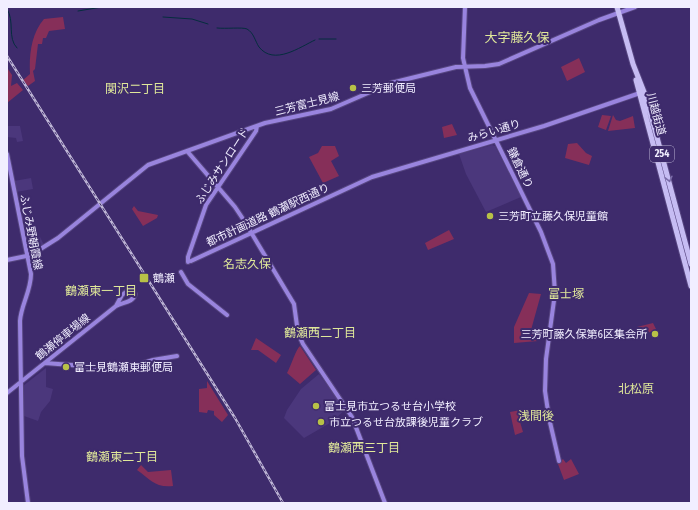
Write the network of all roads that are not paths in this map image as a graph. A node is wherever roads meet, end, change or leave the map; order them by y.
1 (465, 7) edge
2 (635, 7) edge
3 (618, 10) edge
4 (633, 64) junction
5 (464, 67) junction
6 (640, 93) junction
7 (257, 126) junction
8 (496, 140) junction
9 (187, 151) junction
10 (7, 154) edge
11 (352, 185) joint
12 (217, 186) junction
13 (252, 233) junction
14 (28, 256) junction
15 (7, 260) edge
16 (190, 261) joint
17 (691, 264) edge
18 (181, 272) dead end
19 (691, 286) edge
20 (116, 306) junction
21 (227, 315) dead end
22 (177, 356) dead end
23 (45, 363) junction
24 (21, 382) junction
25 (7, 393) edge
26 (559, 461) dead end
27 (28, 503) edge
28 (385, 503) edge

1 - 5 street, 鎌倉通り
2 - 3 street, 三芳富士見線
3 - 4 highway, 川越街道 / 254
3 - 5 street, 三芳富士見線
4 - 6 highway, 川越街道 / 254
4 -> 17 highway, 川越街道 / 254
5 - 7 street, 三芳富士見線
5 - 8 street, 鎌倉通り
6 - 8 street, みらい通り
6 - 19 highway, 川越街道 / 254
7 - 9 street, 三芳富士見線
7 - 12 street, ふじみサンロード
8 - 11 street, みらい通り
8 - 26 street, 鎌倉通り
9 - 12 street
9 - 14 street, 三芳富士見線
10 - 14 street, ふじみ野朝霞線
11 - 13 street, 都市計画道路 鶴瀬駅西通り
12 - 13 street
12 - 16 street, ふじみサンロード
13 - 16 street, 都市計画道路 鶴瀬駅西通り
13 - 28 street
14 - 15 street
14 - 24 street, ふじみ野朝霞線
18 - 21 street
20 - 20 street
20 - 23 street, 鶴瀬停車場線
22 - 23 street
23 - 24 street, 鶴瀬停車場線
24 - 25 street
24 - 27 street, ふじみ野朝霞線

